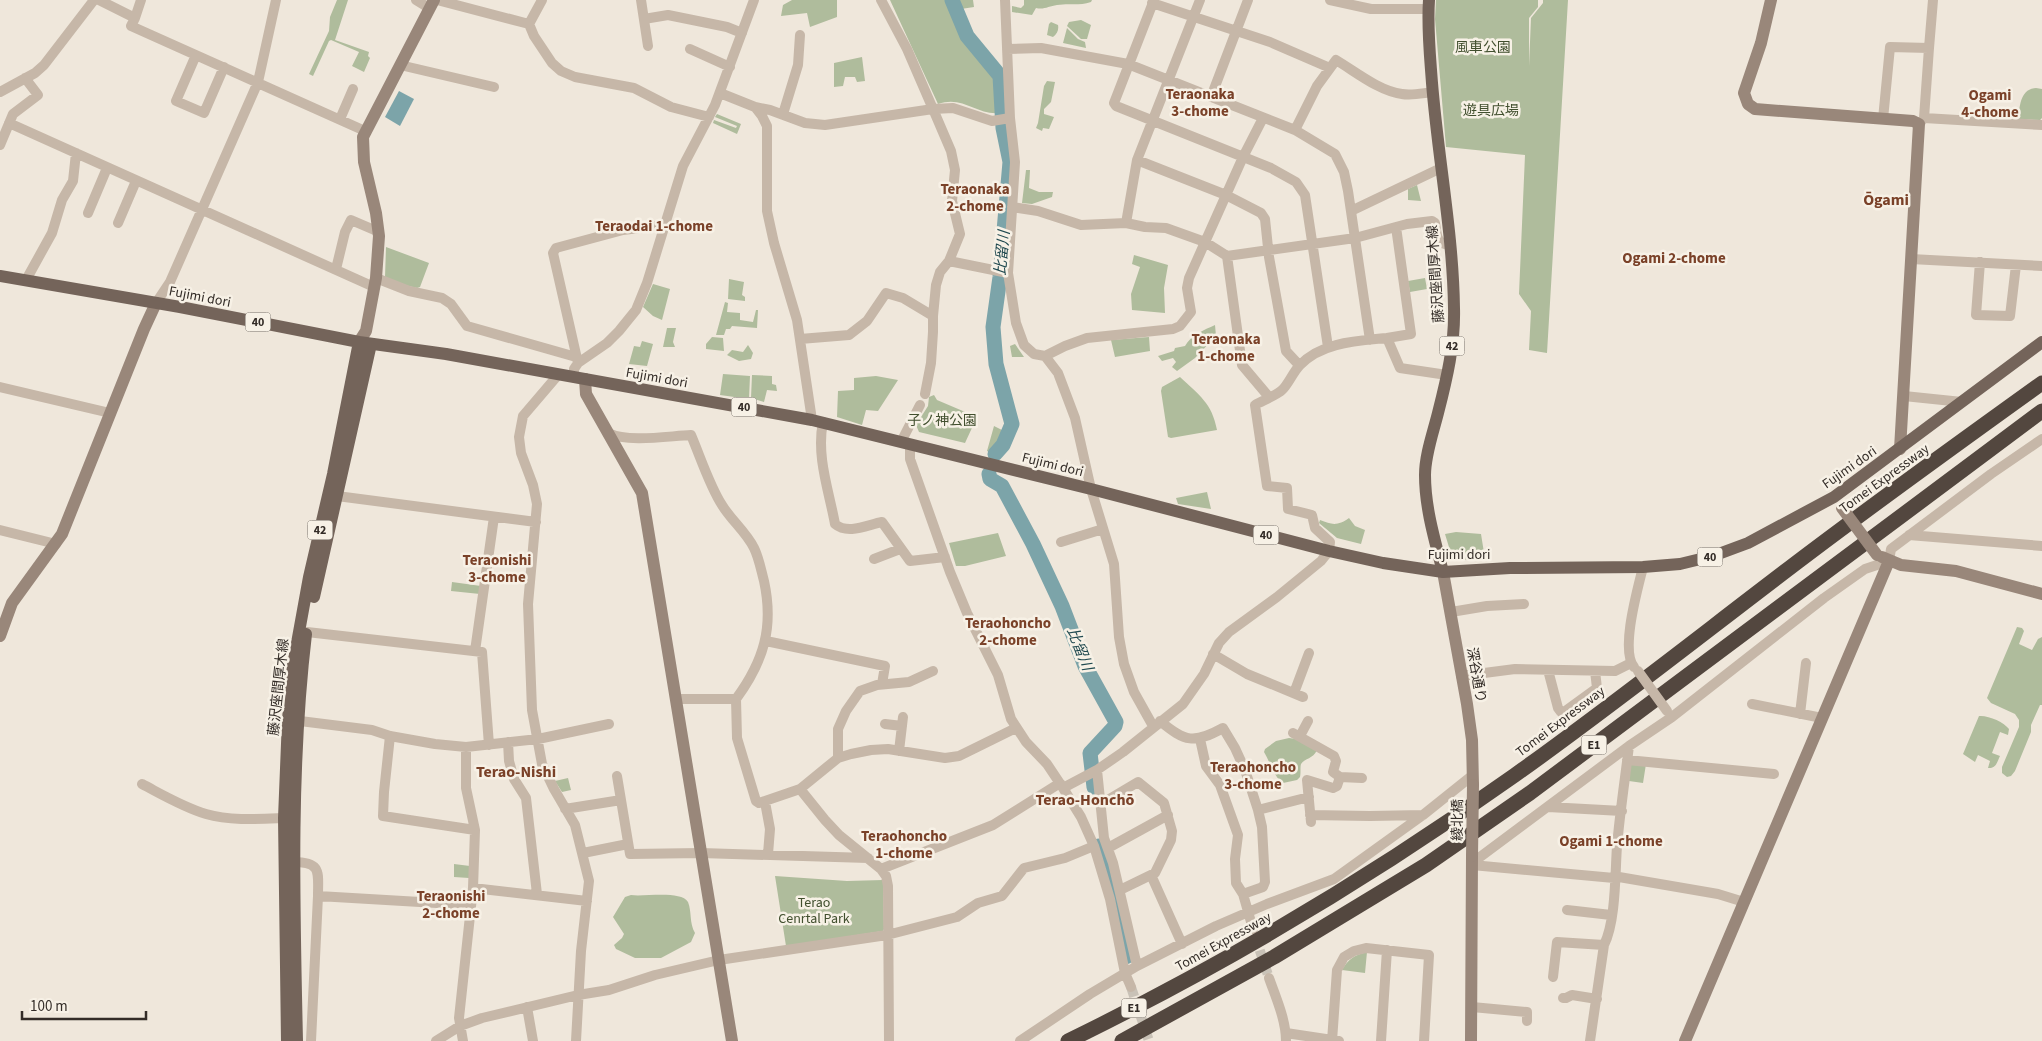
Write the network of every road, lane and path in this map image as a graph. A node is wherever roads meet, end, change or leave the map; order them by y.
1 (94, 0) edge
2 (99, 0) edge
3 (141, 0) edge
4 (276, 0) edge
5 (542, 0) edge
6 (641, 0) edge
7 (754, 0) edge
8 (881, 0) edge
9 (1005, 0) edge
10 (1200, 0) edge
11 (1248, 0) edge
12 (1330, 0) edge
13 (1771, 0) edge
14 (1933, 0) edge
15 (427, 2) edge
16 (1153, 2) edge
17 (1429, 4) edge
18 (1194, 17) junction
19 (135, 18) junction
20 (644, 19) junction
21 (529, 24) junction
22 (1236, 30) junction
23 (742, 33) junction
24 (800, 35) dead end
25 (648, 46) dead end
26 (1929, 48) junction
27 (690, 49) dead end
28 (1007, 49) junction
29 (196, 55) junction
30 (1128, 64) junction
31 (400, 65) junction
32 (730, 67) junction
33 (224, 68) junction
34 (1330, 68) junction
35 (25, 78) junction
36 (1169, 80) junction
37 (258, 82) junction
38 (494, 87) dead end
39 (353, 89) dead end
40 (0, 92) edge
41 (1433, 92) junction
42 (720, 93) junction
43 (1211, 97) junction
44 (754, 107) junction
45 (934, 109) junction
46 (783, 114) junction
47 (709, 117) junction
48 (1263, 118) junction
49 (340, 119) junction
50 (1006, 119) junction
51 (1883, 119) junction
52 (1153, 121) junction
53 (1922, 121) junction
54 (9, 123) junction
55 (2042, 125) edge
56 (1294, 130) junction
57 (365, 131) junction
58 (0, 145) edge
59 (76, 153) junction
60 (1243, 157) junction
61 (1137, 160) junction
62 (107, 168) junction
63 (1441, 168) junction
64 (136, 181) junction
65 (1226, 195) junction
66 (1012, 207) junction
67 (200, 210) junction
68 (1351, 211) junction
69 (88, 213) dead end
70 (118, 223) dead end
71 (1126, 223) junction
72 (664, 224) junction
73 (1396, 227) junction
74 (378, 232) junction
75 (1355, 238) junction
76 (1205, 242) junction
77 (1312, 245) junction
78 (1450, 245) junction
79 (1268, 251) junction
80 (1227, 256) junction
81 (1911, 258) junction
82 (949, 261) junction
83 (1980, 262) junction
84 (2016, 264) junction
85 (2042, 266) edge
86 (336, 269) junction
87 (1002, 272) junction
88 (0, 276) edge
89 (26, 280) junction
90 (375, 282) junction
91 (156, 303) junction
92 (933, 316) junction
93 (1387, 338) junction
94 (365, 339) junction
95 (800, 340) junction
96 (1370, 340) junction
97 (2042, 342) edge
98 (1328, 347) junction
99 (1045, 356) junction
100 (577, 360) junction
101 (1299, 366) junction
102 (558, 375) junction
103 (1447, 375) junction
104 (579, 378) junction
105 (2042, 383) edge
106 (0, 387) edge
107 (926, 394) dead end
108 (1904, 396) junction
109 (1269, 397) junction
110 (1962, 402) junction
111 (920, 405) dead end
112 (2042, 411) edge
113 (110, 413) junction
114 (818, 421) junction
115 (608, 433) junction
116 (2042, 439) edge
117 (905, 443) junction
118 (1900, 449) junction
119 (1091, 489) junction
120 (337, 496) junction
121 (1834, 497) junction
122 (494, 517) junction
123 (536, 522) junction
124 (1103, 529) junction
125 (0, 530) edge
126 (1909, 535) junction
127 (1061, 542) dead end
128 (56, 544) junction
129 (2042, 546) edge
130 (900, 549) junction
131 (1329, 551) junction
132 (945, 557) junction
133 (1883, 558) junction
134 (874, 559) dead end
135 (1643, 567) junction
136 (1443, 572) junction
137 (2042, 594) edge
138 (1524, 604) dead end
139 (1452, 612) junction
140 (307, 632) junction
141 (0, 636) edge
142 (766, 641) junction
143 (475, 651) junction
144 (1309, 653) dead end
145 (1213, 654) junction
146 (1630, 663) junction
147 (1806, 663) dead end
148 (1548, 670) junction
149 (933, 671) dead end
150 (1595, 671) junction
151 (1461, 676) junction
152 (882, 684) junction
153 (676, 699) junction
154 (736, 699) junction
155 (1752, 704) dead end
156 (1669, 714) junction
157 (1800, 714) junction
158 (1822, 718) junction
159 (294, 720) junction
160 (1308, 721) dead end
161 (609, 724) dead end
162 (885, 724) dead end
163 (1157, 724) junction
164 (1016, 728) junction
165 (390, 736) junction
166 (538, 739) junction
167 (1200, 739) junction
168 (508, 742) junction
169 (489, 745) junction
170 (1629, 746) junction
171 (466, 747) junction
172 (899, 751) junction
173 (838, 758) junction
174 (1627, 760) junction
175 (1093, 772) junction
176 (1774, 774) dead end
177 (618, 776) dead end
178 (1340, 777) junction
179 (1362, 778) dead end
180 (1473, 780) junction
181 (142, 784) dead end
182 (1061, 786) junction
183 (800, 789) junction
184 (1309, 797) junction
185 (621, 800) junction
186 (765, 802) junction
187 (1101, 804) junction
188 (1548, 807) junction
189 (565, 808) junction
190 (1258, 810) junction
191 (1622, 811) junction
192 (1168, 814) junction
193 (1423, 815) junction
194 (284, 818) junction
195 (474, 830) junction
196 (628, 844) junction
197 (1094, 846) junction
198 (1108, 848) junction
199 (583, 853) junction
200 (701, 853) junction
201 (768, 854) junction
202 (868, 858) junction
203 (1472, 861) junction
204 (293, 862) junction
205 (881, 869) junction
206 (1151, 875) junction
207 (1614, 878) junction
208 (473, 888) junction
209 (1120, 890) junction
210 (537, 894) junction
211 (1243, 894) junction
212 (318, 896) junction
213 (587, 901) junction
214 (1744, 902) junction
215 (470, 905) junction
216 (1568, 910) dead end
217 (1247, 913) junction
218 (1611, 915) junction
219 (1253, 929) tunnel mouth
220 (887, 935) junction
221 (1182, 944) junction
222 (1604, 945) junction
223 (1387, 950) junction
224 (719, 960) junction
225 (1137, 966) junction
226 (1125, 973) junction
227 (1553, 977) dead end
228 (1270, 978) tunnel mouth
229 (1131, 987) tunnel mouth
230 (578, 995) junction
231 (1564, 998) dead end
232 (1596, 999) junction
233 (527, 1007) junction
234 (1472, 1007) junction
235 (1527, 1012) dead end
236 (460, 1026) junction
237 (1286, 1037) edge
238 (287, 1041) edge
239 (297, 1041) edge
240 (311, 1041) edge
241 (436, 1041) edge
242 (463, 1041) edge
243 (533, 1041) edge
244 (576, 1041) edge
245 (732, 1041) edge
246 (889, 1041) edge
247 (1020, 1041) edge
248 (1068, 1041) edge
249 (1122, 1041) edge
250 (1334, 1041) edge
251 (1380, 1041) edge
252 (1424, 1041) edge
253 (1471, 1041) edge
254 (1590, 1041) edge
255 (1685, 1041) edge

1 - 35 street
2 - 19 street
3 - 19 street
4 - 37 street
5 - 21 street
6 - 20 street
7 - 23 street
8 - 45 street
9 - 28 street
10 - 18 street
11 - 22 street
12 - 17 street
13 - 51 street
14 - 26 street
15 - 21 street
15 - 31 street
16 - 18 street
16 - 30 street
17 - 41 main road, 藤沢座間厚木線 / 42
18 - 22 street
18 - 36 street
19 - 29 street
20 - 23 street
20 - 25 street
21 - 47 street
22 - 34 street
22 - 43 street
23 - 32 street
24 - 46 street
26 - 51 street
26 - 53 street
27 - 32 street
28 - 30 street
28 - 50 street
29 - 33 street
29 - 33 street
30 - 36 street
30 - 52 street
31 - 38 street
31 - 57 street
32 - 42 street
33 - 37 street
34 - 41 street
34 - 56 street
35 - 40 street
35 - 54 street
36 - 43 street
36 - 52 street
37 - 49 street
37 - 67 street
39 - 49 street
41 - 63 main road, 藤沢座間厚木線 / 42
42 - 44 street
42 - 47 street
43 - 48 street
44 - 46 street
44 - 95 street
45 - 46 street
45 - 50 street
45 - 82 street
47 - 72 street
48 - 56 street
48 - 60 street
49 - 57 street
50 - 66 street
51 - 53 street
52 - 60 street
52 - 61 street
53 - 55 street
53 - 81 street
54 - 58 street
54 - 59 street
56 - 68 street
57 - 74 street
59 - 62 street
59 - 89 street
60 - 65 street
60 - 77 street
61 - 65 street
61 - 71 street
62 - 64 street
62 - 69 street
63 - 68 street
63 - 78 main road, 藤沢座間厚木線 / 42
64 - 67 street
64 - 70 street
65 - 76 street
65 - 79 street
66 - 71 street
66 - 87 street
67 - 86 street
67 - 91 street
68 - 75 street
71 - 76 street
72 - 100 street
72 - 100 street
73 - 75 street
73 - 78 street
73 - 93 street
74 - 86 street
74 - 90 street
75 - 77 street
75 - 96 street
76 - 80 street
76 - 99 street
77 - 79 street
77 - 98 street
78 - 103 main road, 藤沢座間厚木線 / 42
79 - 80 street
79 - 101 street
80 - 109 street
81 - 83 street
81 - 108 street
82 - 87 street
82 - 92 street
83 - 84 street
83 - 84 street
84 - 85 street
86 - 90 street
87 - 99 street
88 - 89 main road, Fujimi dori / 40
89 - 91 main road, Fujimi dori / 40
90 - 94 street
90 - 100 street
91 - 94 main road, Fujimi dori / 40
91 - 113 street
92 - 95 street
92 - 107 street
93 - 96 street
93 - 103 street
94 - 102 main road, Fujimi dori / 40
94 - 120 main road, 藤沢座間厚木線 / 42
94 - 159 main road, 藤沢座間厚木線 / 42
95 - 114 street
96 - 98 street
97 - 110 main road, Fujimi dori / 40
98 - 101 street
99 - 119 street
100 - 104 street
101 - 109 street
102 - 104 main road, Fujimi dori / 40
102 - 123 street
103 - 136 main road, 藤沢座間厚木線 / 42
104 - 114 main road, Fujimi dori / 40
104 - 115 street
105 - 248 highway, Tomei Expressway / E1
106 - 113 street
108 - 110 street
108 - 118 street
109 - 131 street
110 - 118 main road, Fujimi dori / 40
111 - 117 street
112 - 249 highway, E1
113 - 128 street
114 - 117 main road, Fujimi dori / 40
114 - 130 street
115 - 142 street
115 - 153 street
116 - 126 street
117 - 119 main road, Fujimi dori / 40
117 - 132 street
118 - 121 main road, Fujimi dori / 40
119 - 124 street
119 - 131 main road, Fujimi dori / 40
120 - 122 street
120 - 140 main road, 藤沢座間厚木線 / 42
121 - 133 street, bridge
121 - 135 main road, Fujimi dori / 40
122 - 123 street
122 - 143 street
123 - 166 street
124 - 127 street
124 - 163 street
125 - 128 street
126 - 129 street
126 - 133 street
128 - 141 street
130 - 132 street
130 - 134 street
131 - 136 main road, Fujimi dori / 40
131 - 145 street
132 - 164 street
133 - 137 street
133 - 156 street
133 - 158 street
135 - 136 main road, Fujimi dori / 40
135 - 146 street
136 - 139 street, 深谷通り
138 - 139 street
139 - 151 street, 深谷通り
140 - 143 street
140 - 159 main road, 藤沢座間厚木線 / 42
142 - 152 street
142 - 154 street
143 - 169 street
144 - 145 street
145 - 163 street
146 - 150 street
146 - 156 street, bridge
147 - 157 street
148 - 150 street
148 - 150 street
148 - 151 street
149 - 152 street
151 - 180 street, 深谷通り
152 - 173 street
153 - 154 street
153 - 200 street
154 - 186 street
155 - 157 street
156 - 170 street
157 - 158 street
158 - 214 street
159 - 165 street
159 - 194 main road, 藤沢座間厚木線 / 42
159 - 204 main road, 藤沢座間厚木線 / 42
160 - 178 street
161 - 166 street
162 - 172 street
163 - 167 street
163 - 175 street
164 - 172 street
164 - 182 street
165 - 171 street
165 - 195 street
166 - 168 street
166 - 189 street
167 - 190 street
167 - 211 street
168 - 169 street
168 - 210 street
169 - 171 street
170 - 174 street
170 - 188 street
171 - 195 street
172 - 173 street
173 - 183 street
174 - 176 street
174 - 191 street
175 - 182 street
175 - 187 street
177 - 185 street
178 - 179 street
178 - 184 street
180 - 193 street
180 - 203 street, 綾北橋, bridge
181 - 194 street
182 - 197 street
182 - 205 street
183 - 186 street
183 - 202 street
184 - 190 street
184 - 193 street
185 - 189 street
185 - 196 street
186 - 201 street
187 - 192 street
187 - 198 street
188 - 191 street
188 - 203 street
189 - 199 street
190 - 211 street
191 - 207 street
192 - 198 street
192 - 206 street
193 - 217 street
194 - 238 main road, 藤沢座間厚木線 / 42
195 - 208 street
196 - 199 street
196 - 200 street
197 - 220 street
197 - 226 street
198 - 209 street
199 - 213 street
200 - 201 street
200 - 224 street
201 - 202 street
202 - 205 street
203 - 207 street
203 - 234 street
204 - 212 street
204 - 239 main road, 藤沢座間厚木線 / 42
205 - 220 street
206 - 209 street
206 - 221 street
207 - 214 street
207 - 218 street
208 - 210 street
208 - 215 street
209 - 225 street
210 - 213 street
211 - 217 street
212 - 215 street
212 - 240 street
213 - 230 street
214 - 255 street
215 - 236 street
216 - 218 street
217 - 219 street
217 - 221 street
218 - 222 street
220 - 224 street
220 - 246 street
221 - 225 street
222 - 227 street
222 - 232 street
223 - 250 street
223 - 251 street
223 - 252 street
224 - 230 street
224 - 245 street
225 - 226 street
226 - 229 street
226 - 247 street
228 - 237 street
230 - 233 street
230 - 244 street
231 - 232 street
232 - 254 street
233 - 236 street
233 - 243 street
234 - 235 street
234 - 253 street
236 - 241 street
236 - 242 street
237 - 250 street

